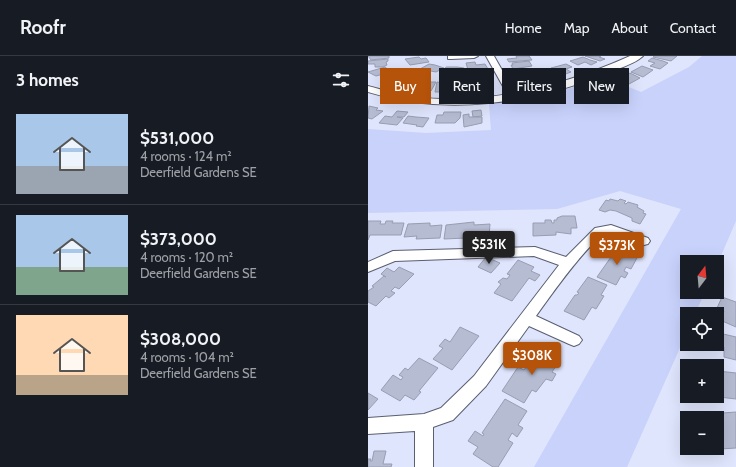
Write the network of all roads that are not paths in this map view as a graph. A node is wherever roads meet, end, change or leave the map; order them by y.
1 (474, 56) edge
2 (490, 56) edge
3 (638, 56) edge
4 (451, 57) dead end
5 (502, 77) edge
6 (566, 83) edge
7 (368, 89) edge
8 (502, 96) edge
9 (644, 241) dead end
10 (568, 263) junction
11 (368, 267) edge
12 (526, 318) junction
13 (574, 340) dead end
14 (424, 422) junction
15 (368, 426) edge
16 (424, 467) edge

1 - 4 street
2 - 5 street
3 - 6 street
7 - 8 street
9 - 10 street
10 - 11 street
10 - 12 street
12 - 13 street
12 - 14 street
14 - 15 street
14 - 16 street

